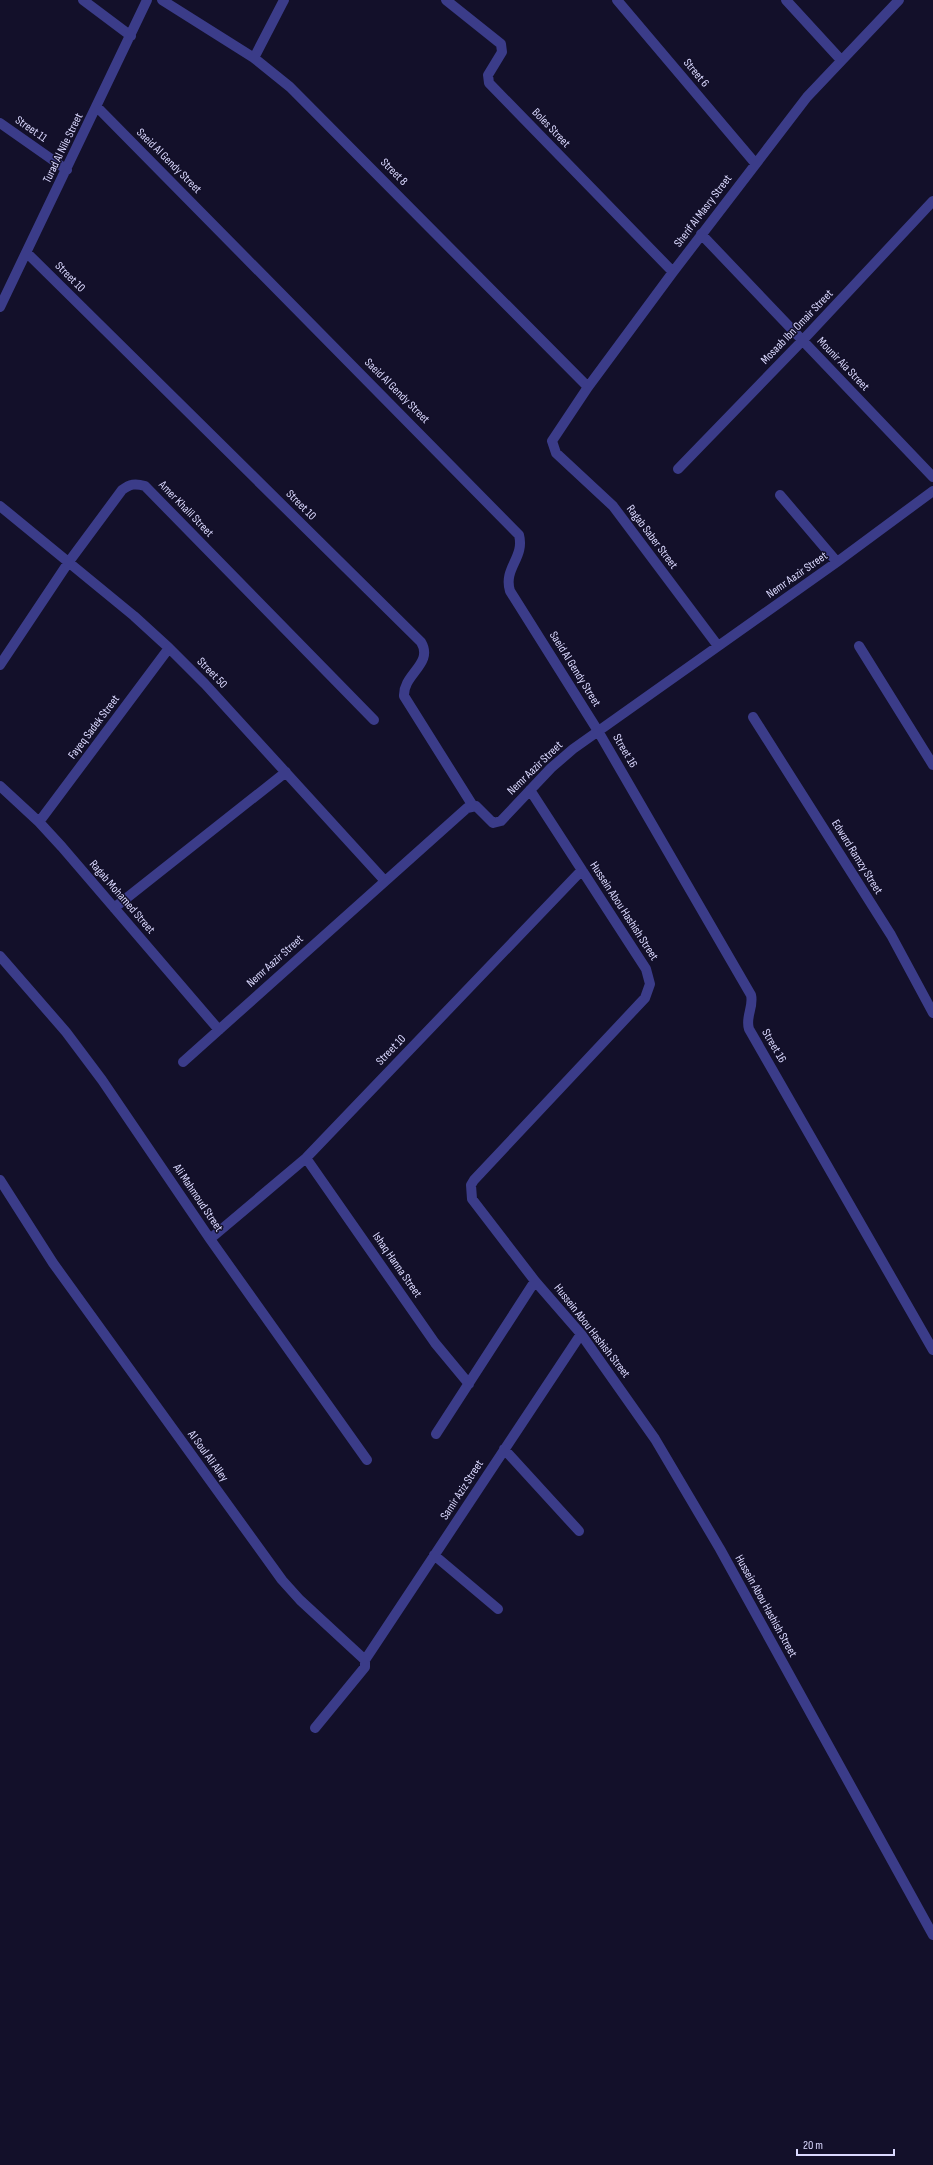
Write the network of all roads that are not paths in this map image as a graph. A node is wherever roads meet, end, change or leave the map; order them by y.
1 (83, 0) edge
2 (147, 0) edge
3 (162, 0) edge
4 (284, 0) edge
5 (446, 0) edge
6 (617, 0) edge
7 (786, 0) edge
8 (899, 0) edge
9 (131, 36) junction
10 (254, 58) junction
11 (841, 60) junction
12 (97, 107) junction
13 (0, 123) edge
14 (756, 163) junction
15 (67, 170) junction
16 (933, 201) edge
17 (701, 234) junction
18 (27, 253) junction
19 (673, 272) junction
20 (1, 302) edge
21 (802, 341) junction
22 (588, 387) junction
23 (556, 453) joint
24 (678, 469) dead end
25 (933, 477) edge
26 (933, 491) edge
27 (780, 495) dead end
28 (0, 506) edge
29 (837, 562) junction
30 (68, 563) junction
31 (718, 646) junction
32 (859, 646) dead end
33 (169, 648) junction
34 (0, 665) edge
35 (753, 717) dead end
36 (374, 720) dead end
37 (598, 731) junction
38 (933, 765) edge
39 (286, 772) junction
40 (0, 786) edge
41 (530, 790) junction
42 (472, 806) junction
43 (40, 822) junction
44 (582, 870) junction
45 (384, 880) junction
46 (114, 908) junction
47 (0, 956) edge
48 (930, 996) edge
49 (933, 1013) edge
50 (219, 1030) junction
51 (183, 1062) dead end
52 (306, 1158) junction
53 (0, 1180) edge
54 (210, 1239) junction
55 (535, 1282) junction
56 (581, 1334) junction
57 (933, 1350) edge
58 (469, 1384) junction
59 (436, 1434) dead end
60 (504, 1449) junction
61 (367, 1460) dead end
62 (580, 1531) dead end
63 (434, 1555) junction
64 (498, 1609) dead end
65 (365, 1660) junction
66 (314, 1728) dead end
67 (933, 1935) edge

1 - 9 street
2 - 9 street, Turad Al Nile Street
3 - 10 street, Street 8
4 - 10 street
5 - 19 street, Boles Street
6 - 14 street, Street 6
7 - 11 street
8 - 11 street, Sherif Al Masry Street
9 - 12 street, Turad Al Nile Street
10 - 22 street, Street 8
11 - 14 street, Sherif Al Masry Street
12 - 15 street, Turad Al Nile Street
12 - 37 street, Saeid Al Gendy Street
13 - 15 street, Street 11
14 - 17 street, Sherif Al Masry Street
15 - 18 street, Turad Al Nile Street
16 - 21 street, Mosaab Ibn Omair Street
17 - 19 street, Sherif Al Masry Street
17 - 21 street, Mounir Aia Street
18 - 20 street, Turad Al Nile Street
18 - 42 street, Street 10
19 - 22 street, Sherif Al Masry Street
21 - 24 street, Mosaab Ibn Omair Street
21 - 25 street, Mounir Aia Street
22 - 23 street, Sherif Al Masry Street
23 - 31 street, Ragab Saber Street
26 - 29 street, Nemr Aazir Street
27 - 29 street
28 - 30 street, Street 50
29 - 31 street, Nemr Aazir Street
30 - 33 street, Street 50
30 - 34 street, Amer Khalil Street
30 - 36 street, Amer Khalil Street
31 - 37 street, Nemr Aazir Street
32 - 38 street
33 - 39 street, Street 50
33 - 43 street, Fayeq Sadek Street
35 - 48 street, Edward Ramzy Street
37 - 41 street, Nemr Aazir Street
37 - 57 street, Street 16
39 - 45 street, Street 50
39 - 46 street
40 - 43 street, Ragab Mohamed Street
41 - 42 street, Nemr Aazir Street
41 - 44 street, Hussein Abou Hashish Street
42 - 45 street, Nemr Aazir Street
43 - 46 street, Ragab Mohamed Street
44 - 52 street, Street 10
44 - 55 street, Hussein Abou Hashish Street
45 - 50 street, Nemr Aazir Street
46 - 50 street, Ragab Mohamed Street
47 - 54 street, Ali Mahmoud Street
48 - 49 street, Edward Ramzy Street
50 - 51 street, Nemr Aazir Street
52 - 54 street, Street 10
52 - 58 street, Ishaq Hanna Street
53 - 65 street, Al Soul Ali Alley
54 - 61 street, Ali Mahmoud Street
55 - 56 street, Hussein Abou Hashish Street
55 - 58 street
56 - 60 street, Samir Aziz Street
56 - 67 street, Hussein Abou Hashish Street
58 - 59 street
60 - 62 street
60 - 63 street, Samir Aziz Street
63 - 64 street
63 - 65 street, Samir Aziz Street
65 - 66 street

